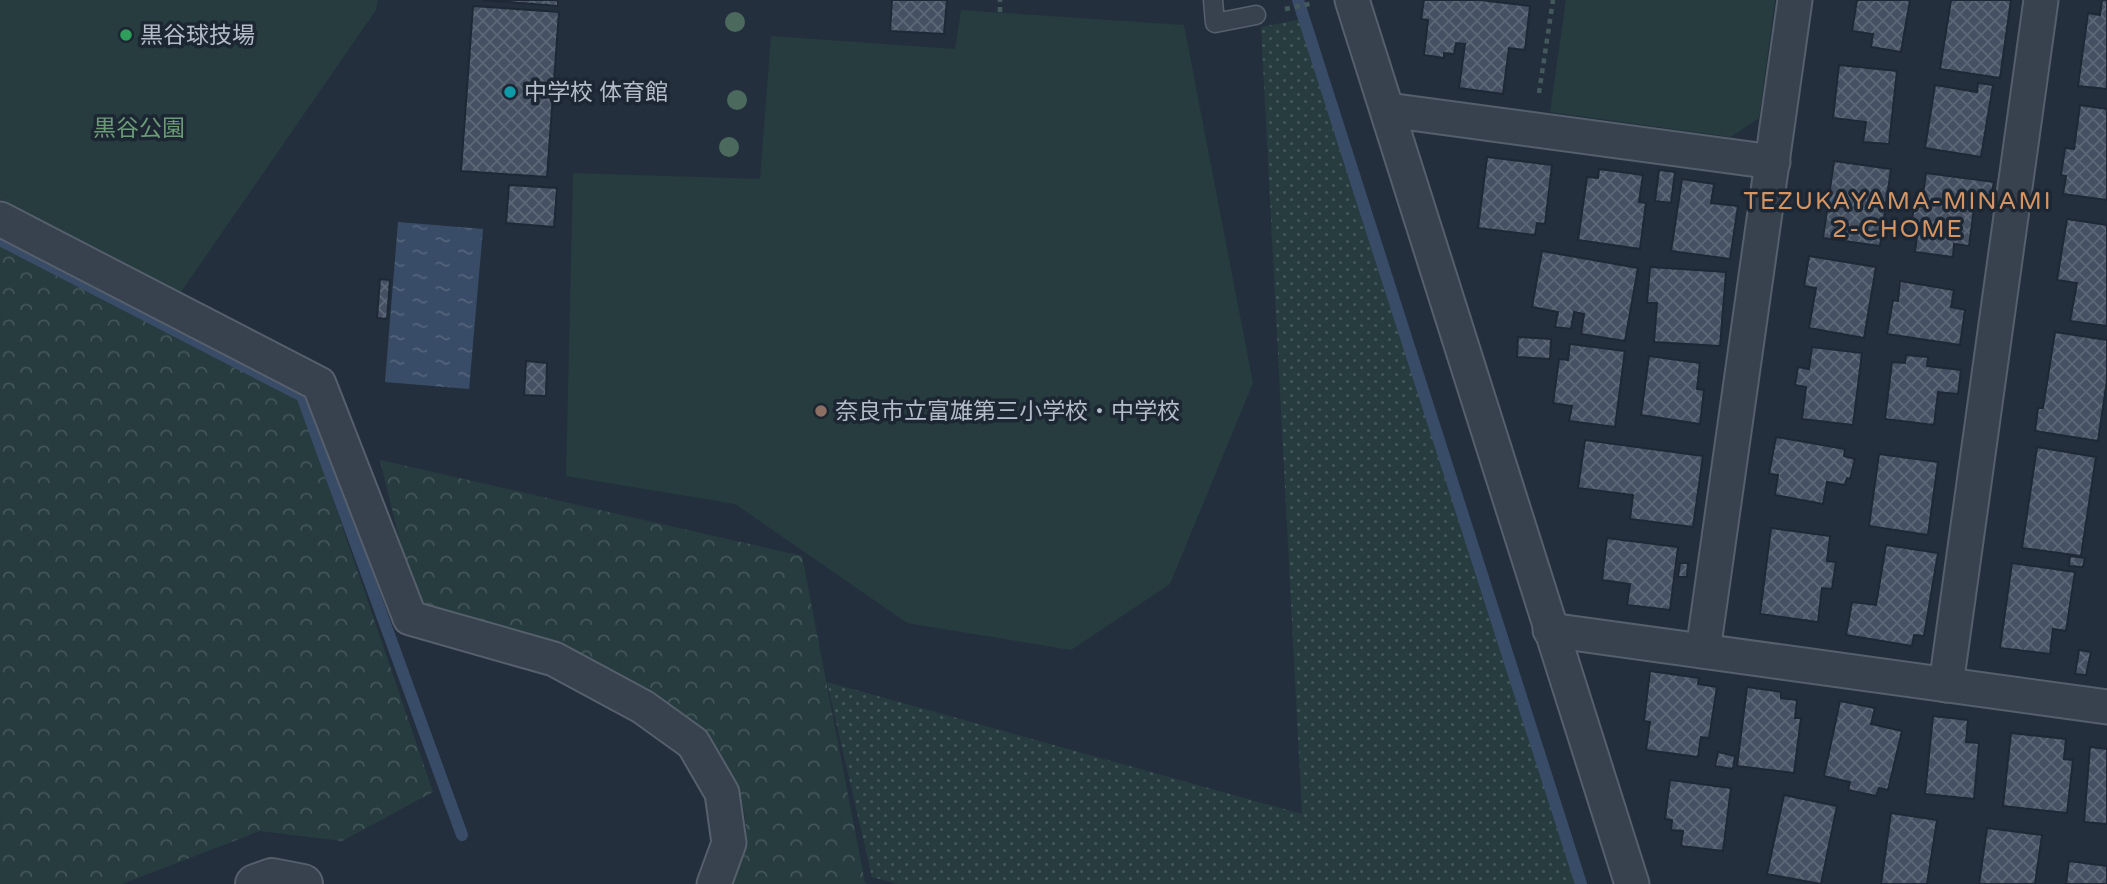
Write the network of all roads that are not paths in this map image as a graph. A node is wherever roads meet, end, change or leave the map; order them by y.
1 (1213, 0) edge
2 (1352, 0) edge
3 (1795, 0) edge
4 (2041, 0) edge
5 (1256, 15) road end
6 (1388, 110) junction
7 (1773, 162) junction
8 (0, 219) edge
9 (1550, 630) junction
10 (1703, 651) junction
11 (1946, 685) junction
12 (2107, 706) edge
13 (255, 884) edge
14 (303, 884) edge
15 (714, 884) edge
16 (1632, 884) edge

1 - 5 lane
2 - 6 street
3 - 7 street
4 - 11 street
6 - 7 street
6 - 9 street
7 - 10 street
8 - 15 street
9 - 10 street
9 - 16 street
10 - 11 street
11 - 12 street
13 - 14 street

